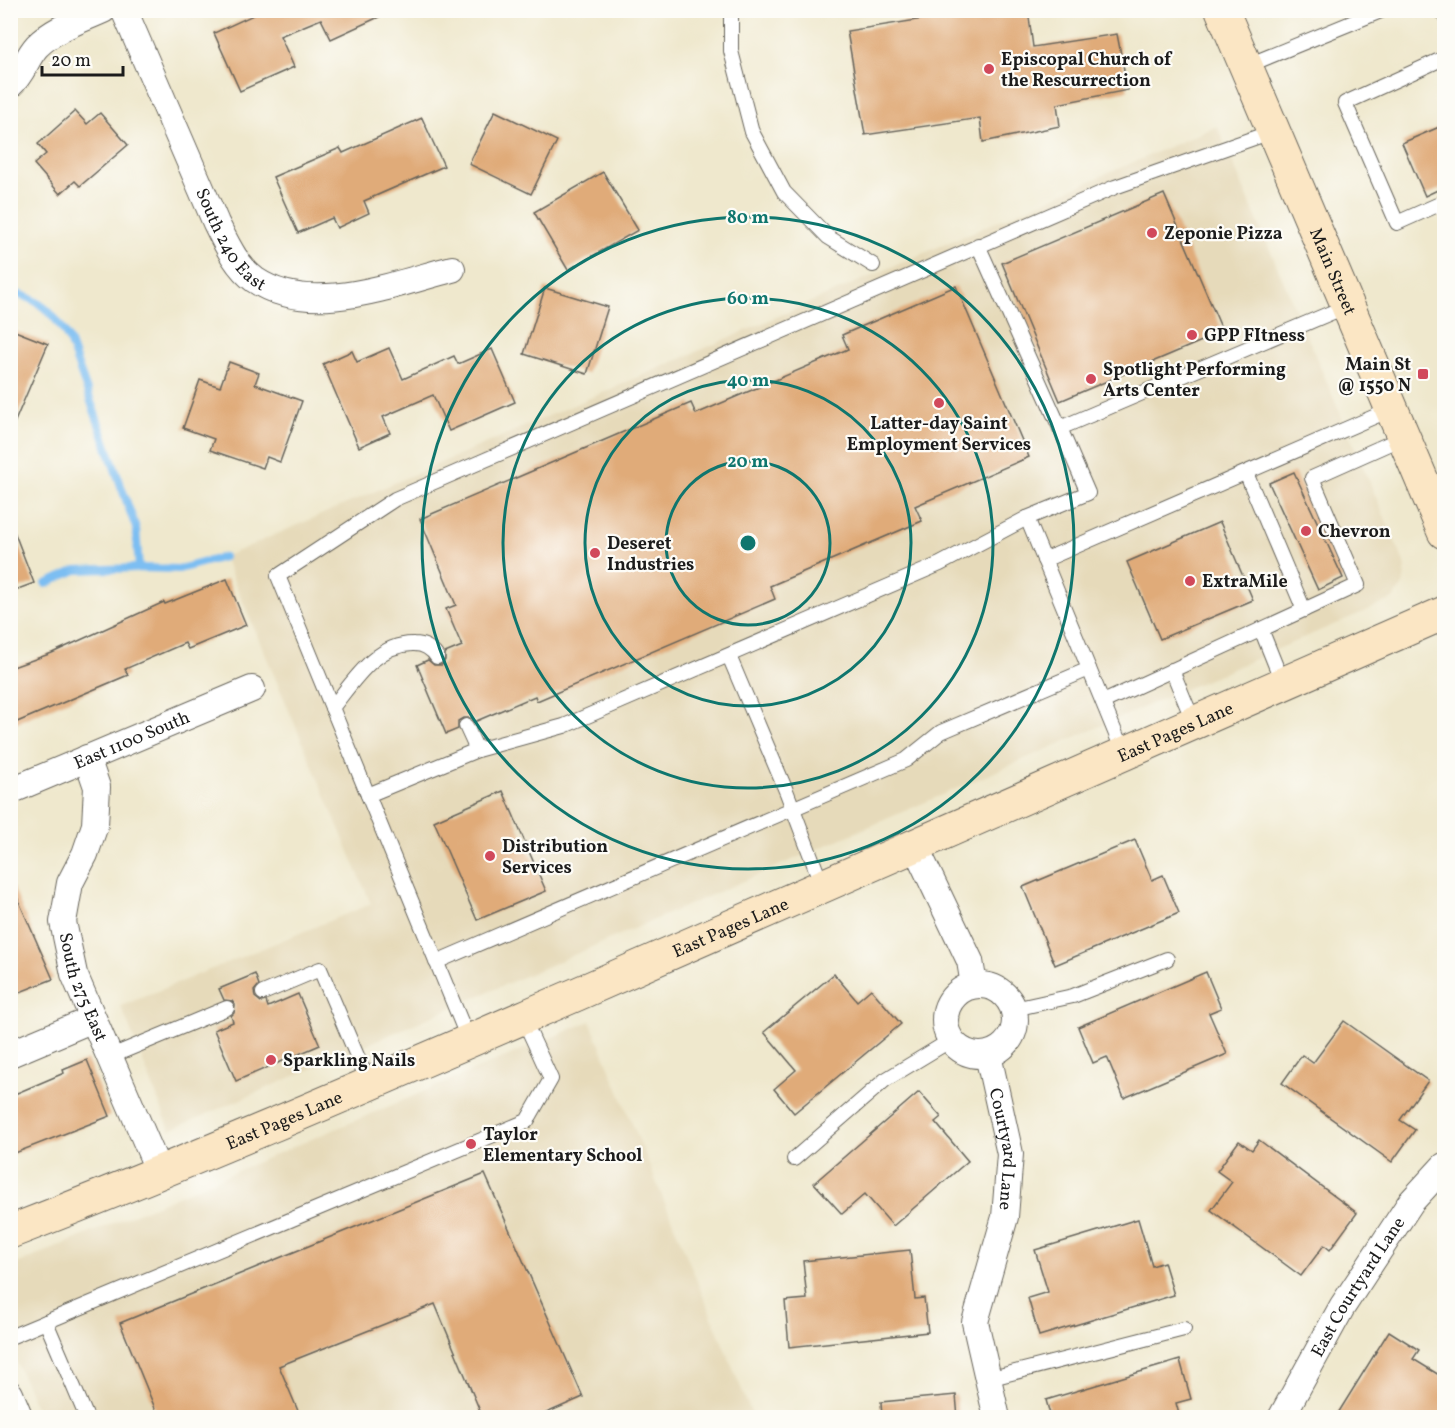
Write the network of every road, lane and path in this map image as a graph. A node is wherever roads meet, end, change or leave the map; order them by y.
1 (103, 10) edge
2 (124, 10) edge
3 (731, 10) edge
4 (1222, 10) edge
5 (1383, 10) edge
6 (1444, 58) edge
7 (1246, 66) junction
8 (10, 84) edge
9 (1274, 131) junction
10 (1444, 202) edge
11 (978, 245) junction
12 (873, 266) dead end
13 (452, 269) dead end
14 (1348, 306) junction
15 (1398, 423) junction
16 (1060, 428) junction
17 (1246, 473) junction
18 (1027, 519) junction
19 (1444, 532) edge
20 (1044, 560) junction
21 (1304, 610) junction
22 (1444, 613) edge
23 (1261, 629) junction
24 (729, 656) junction
25 (437, 657) dead end
26 (1089, 669) junction
27 (1172, 670) junction
28 (1283, 684) junction
29 (252, 689) dead end
30 (1102, 702) junction
31 (332, 708) junction
32 (1194, 723) junction
33 (466, 726) dead end
34 (477, 750) junction
35 (1124, 754) junction
36 (87, 758) junction
37 (10, 790) edge
38 (368, 795) junction
39 (792, 809) junction
40 (915, 846) junction
41 (823, 888) junction
42 (1167, 959) dead end
43 (436, 962) junction
44 (974, 985) junction
45 (263, 993) dead end
46 (227, 1008) dead end
47 (1014, 1009) junction
48 (523, 1018) junction
49 (93, 1019) junction
50 (951, 1040) junction
51 (469, 1041) junction
52 (10, 1054) edge
53 (988, 1055) junction
54 (109, 1057) junction
55 (369, 1084) junction
56 (794, 1159) dead end
57 (1444, 1166) edge
58 (160, 1174) junction
59 (10, 1232) edge
60 (46, 1322) junction
61 (1184, 1329) dead end
62 (10, 1337) edge
63 (988, 1379) junction
64 (10, 1394) edge
65 (20, 1418) edge
66 (87, 1418) edge
67 (997, 1418) edge
68 (1281, 1418) edge

1 - 8 street
2 - 13 street, South 240 East
3 - 12 lane
4 - 7 main road, Main Street
5 - 7 lane
6 - 10 lane
7 - 9 main road, Main Street
9 - 11 lane
9 - 14 main road, Main Street
11 - 16 lane
11 - 31 lane
14 - 15 main road, Main Street
14 - 16 lane
15 - 17 lane
15 - 19 main road, Main Street
15 - 21 lane
16 - 18 lane
17 - 20 lane
17 - 21 lane
18 - 20 lane
18 - 24 lane
20 - 26 lane
21 - 23 lane
22 - 28 main road, East Pages Lane
23 - 27 lane
23 - 28 lane
24 - 34 lane
24 - 39 lane
25 - 31 lane
26 - 30 lane
26 - 39 lane
27 - 30 lane
27 - 32 lane
28 - 32 main road, East Pages Lane
29 - 36 street, East 1100 South
30 - 35 lane
31 - 38 lane
32 - 35 main road, East Pages Lane
33 - 34 lane
34 - 38 lane
35 - 40 main road, East Pages Lane
36 - 37 street, East 1100 South
36 - 49 street, South 275 East
38 - 43 lane
39 - 41 lane
39 - 43 lane
40 - 41 main road, East Pages Lane
40 - 44 street
41 - 48 main road, East Pages Lane
42 - 47 lane
43 - 51 lane
44 - 47 street
44 - 50 street
45 - 55 lane
46 - 54 lane
47 - 53 street
48 - 51 main road, East Pages Lane
48 - 60 lane
49 - 52 street
49 - 54 street, South 275 East
50 - 53 street
50 - 56 lane
51 - 55 main road, East Pages Lane
53 - 63 street, Courtyard Lane
54 - 58 street, South 275 East
55 - 58 main road, East Pages Lane
57 - 68 street, East Courtyard Lane
58 - 59 main road, East Pages Lane
60 - 62 lane
60 - 66 lane
61 - 63 lane
63 - 67 street, Courtyard Lane
64 - 65 street

